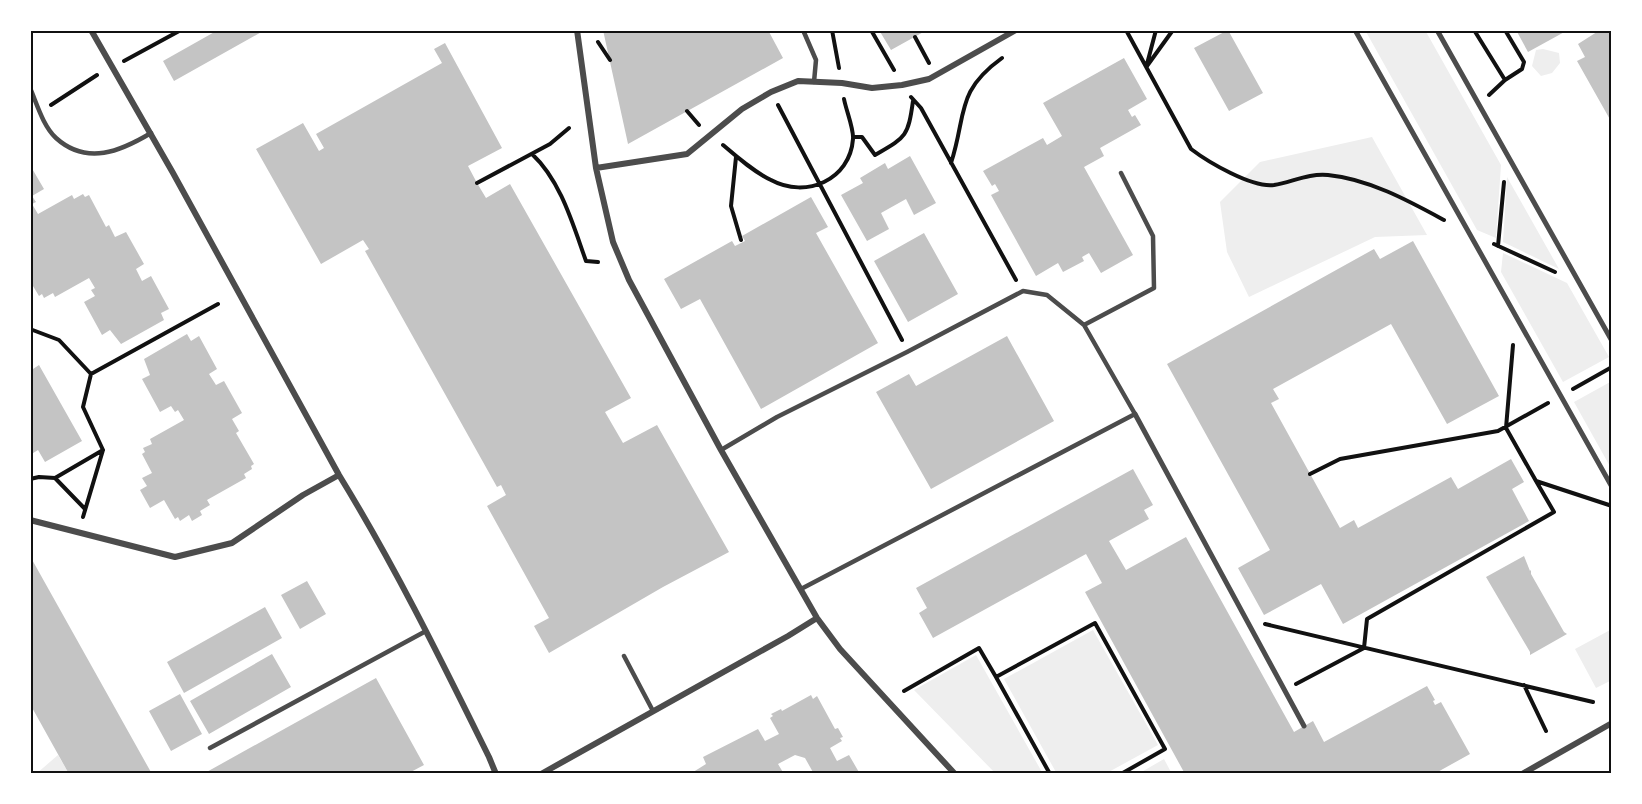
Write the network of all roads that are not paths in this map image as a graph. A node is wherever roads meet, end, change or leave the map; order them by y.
1 (91, 30) edge
2 (577, 30) edge
3 (803, 30) edge
4 (1016, 30) edge
5 (1355, 30) edge
6 (1437, 30) edge
7 (814, 81) junction
8 (30, 88) edge
9 (151, 134) junction
10 (596, 168) junction
11 (1121, 173) dead end
12 (1084, 325) junction
13 (1612, 341) edge
14 (1135, 414) junction
15 (721, 450) junction
16 (339, 475) junction
17 (1612, 487) edge
18 (30, 520) edge
19 (801, 589) junction
20 (817, 618) junction
21 (426, 631) junction
22 (624, 656) dead end
23 (653, 711) junction
24 (1612, 723) edge
25 (1304, 726) dead end
26 (210, 748) dead end
27 (496, 774) edge
28 (541, 774) edge
29 (955, 774) edge
30 (1522, 774) edge

1 - 9 street
2 - 10 street
3 - 7 lane
4 - 7 street
5 - 17 street
6 - 13 street
7 - 10 street
8 - 9 lane
9 - 16 street
10 - 15 street
11 - 12 lane
12 - 14 lane
12 - 15 lane
14 - 19 lane
14 - 25 street
15 - 19 street
16 - 18 street
16 - 21 street
19 - 20 street
20 - 23 street
20 - 29 street
21 - 26 lane
21 - 27 street
22 - 23 lane
23 - 28 street
24 - 30 street

